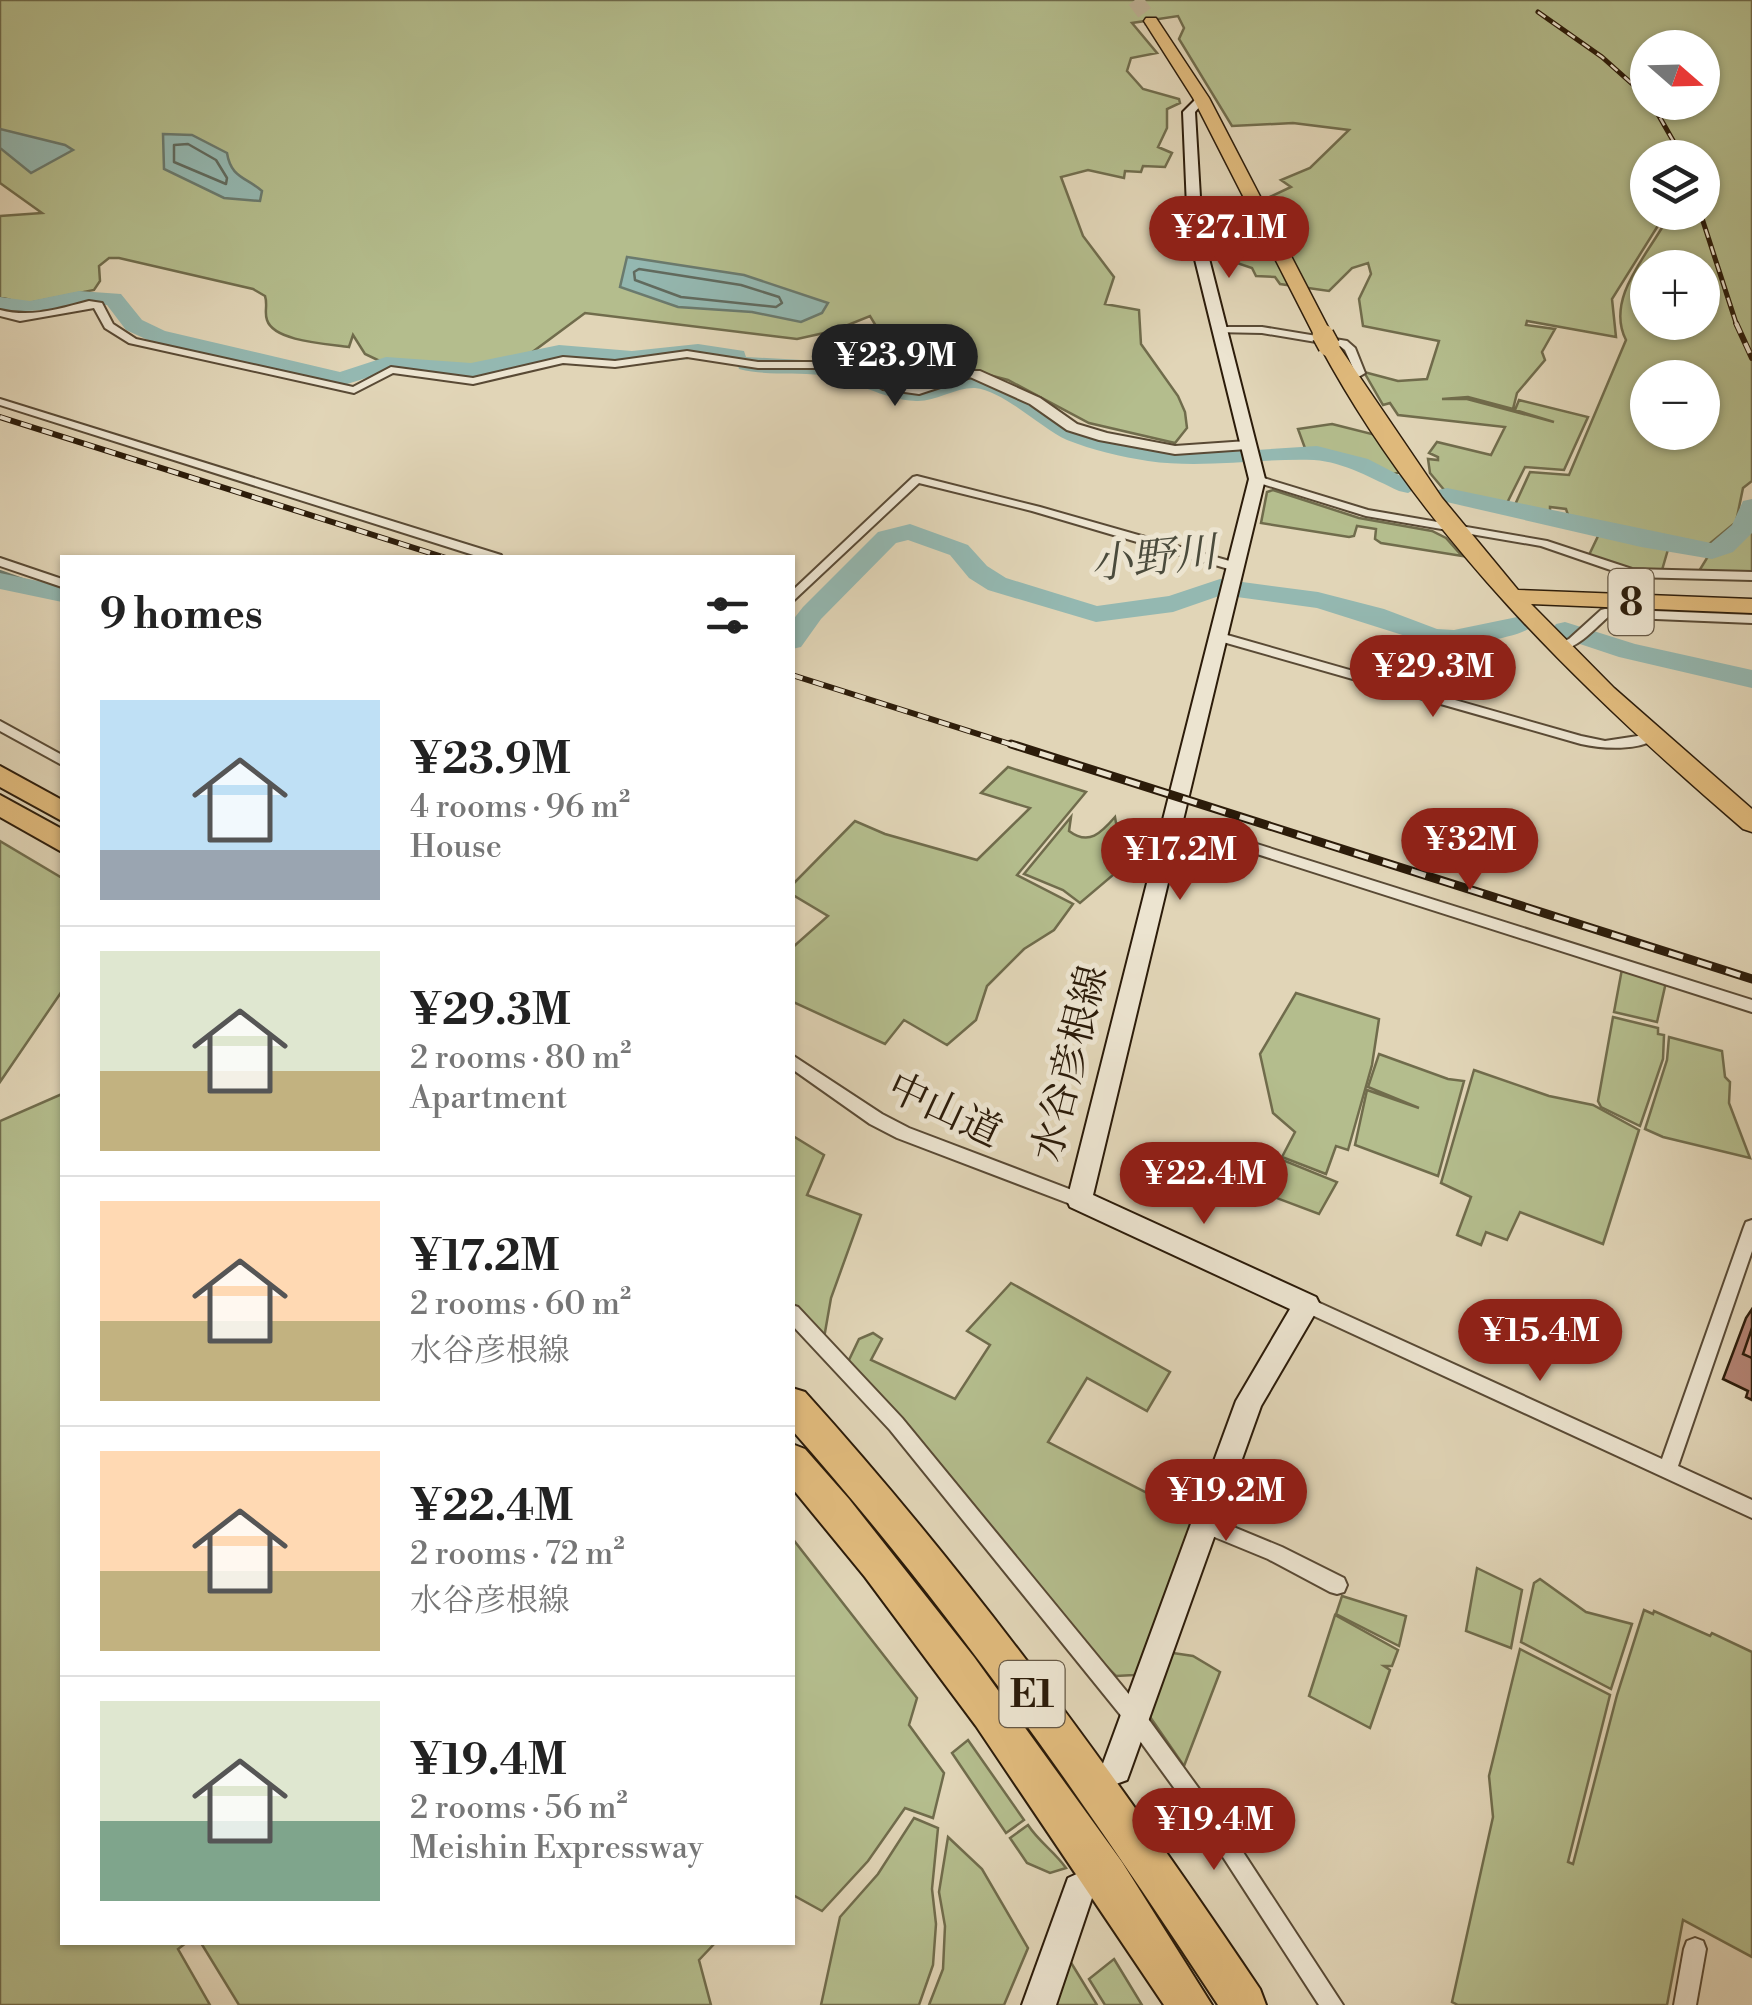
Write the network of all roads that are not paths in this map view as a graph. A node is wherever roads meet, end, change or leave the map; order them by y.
1 (1151, 21) tunnel mouth
2 (1201, 98) junction
3 (0, 314) edge
4 (1218, 330) junction
5 (974, 374) joint
6 (1344, 374) junction
7 (0, 402) edge
8 (1248, 453) junction
9 (1258, 479) junction
10 (1453, 527) junction
11 (487, 555) edge
12 (0, 562) edge
13 (1752, 576) edge
14 (60, 581) edge
15 (1232, 581) junction
16 (795, 595) edge
17 (1510, 596) junction
18 (1752, 606) edge
19 (1752, 619) edge
20 (1220, 637) junction
21 (1574, 639) junction
22 (0, 725) edge
23 (1651, 738) junction
24 (60, 760) edge
25 (0, 774) edge
26 (0, 804) edge
27 (60, 811) edge
28 (1174, 823) junction
29 (1752, 823) edge
30 (60, 841) edge
31 (1752, 1006) edge
32 (795, 1063) edge
33 (1078, 1200) junction
34 (1752, 1226) edge
35 (1308, 1304) junction
36 (795, 1315) edge
37 (795, 1407) edge
38 (795, 1466) edge
39 (1668, 1468) junction
40 (1752, 1509) edge
41 (1202, 1523) junction
42 (1337, 1585) dead end
43 (1134, 1716) junction
44 (1116, 1769) dead end
45 (1079, 1889) dead end
46 (1696, 1949) dead end
47 (1040, 2005) edge
48 (1190, 2005) edge
49 (1244, 2005) edge
50 (1332, 2005) edge
51 (1685, 2005) edge

1 - 2 highway, 8
2 - 4 main road
2 - 6 highway, 8
3 - 5 street
4 - 6 street
4 - 8 main road
5 - 8 street
6 - 10 highway, 8
7 - 11 street
8 - 9 main road
9 - 10 street
9 - 15 main road, 水谷彦根線
10 - 13 street
10 - 17 highway, 8
12 - 14 street
15 - 16 street
15 - 20 main road, 水谷彦根線
17 - 18 highway, 8
17 - 21 highway, 8
19 - 21 street
20 - 23 street
20 - 28 main road, 水谷彦根線
21 - 23 highway, 8
22 - 24 street
23 - 29 highway, 8
25 - 27 highway
26 - 30 highway
28 - 31 street
28 - 33 main road, 水谷彦根線
32 - 33 street, 中山道
33 - 35 main road, 水谷彦根線
34 - 39 street
35 - 39 street
35 - 41 main road
36 - 43 street
37 - 49 highway, E1
38 - 48 highway, E1
39 - 40 street
41 - 42 street
41 - 43 main road
43 - 44 main road
43 - 50 street
45 - 47 main road
46 - 51 street

